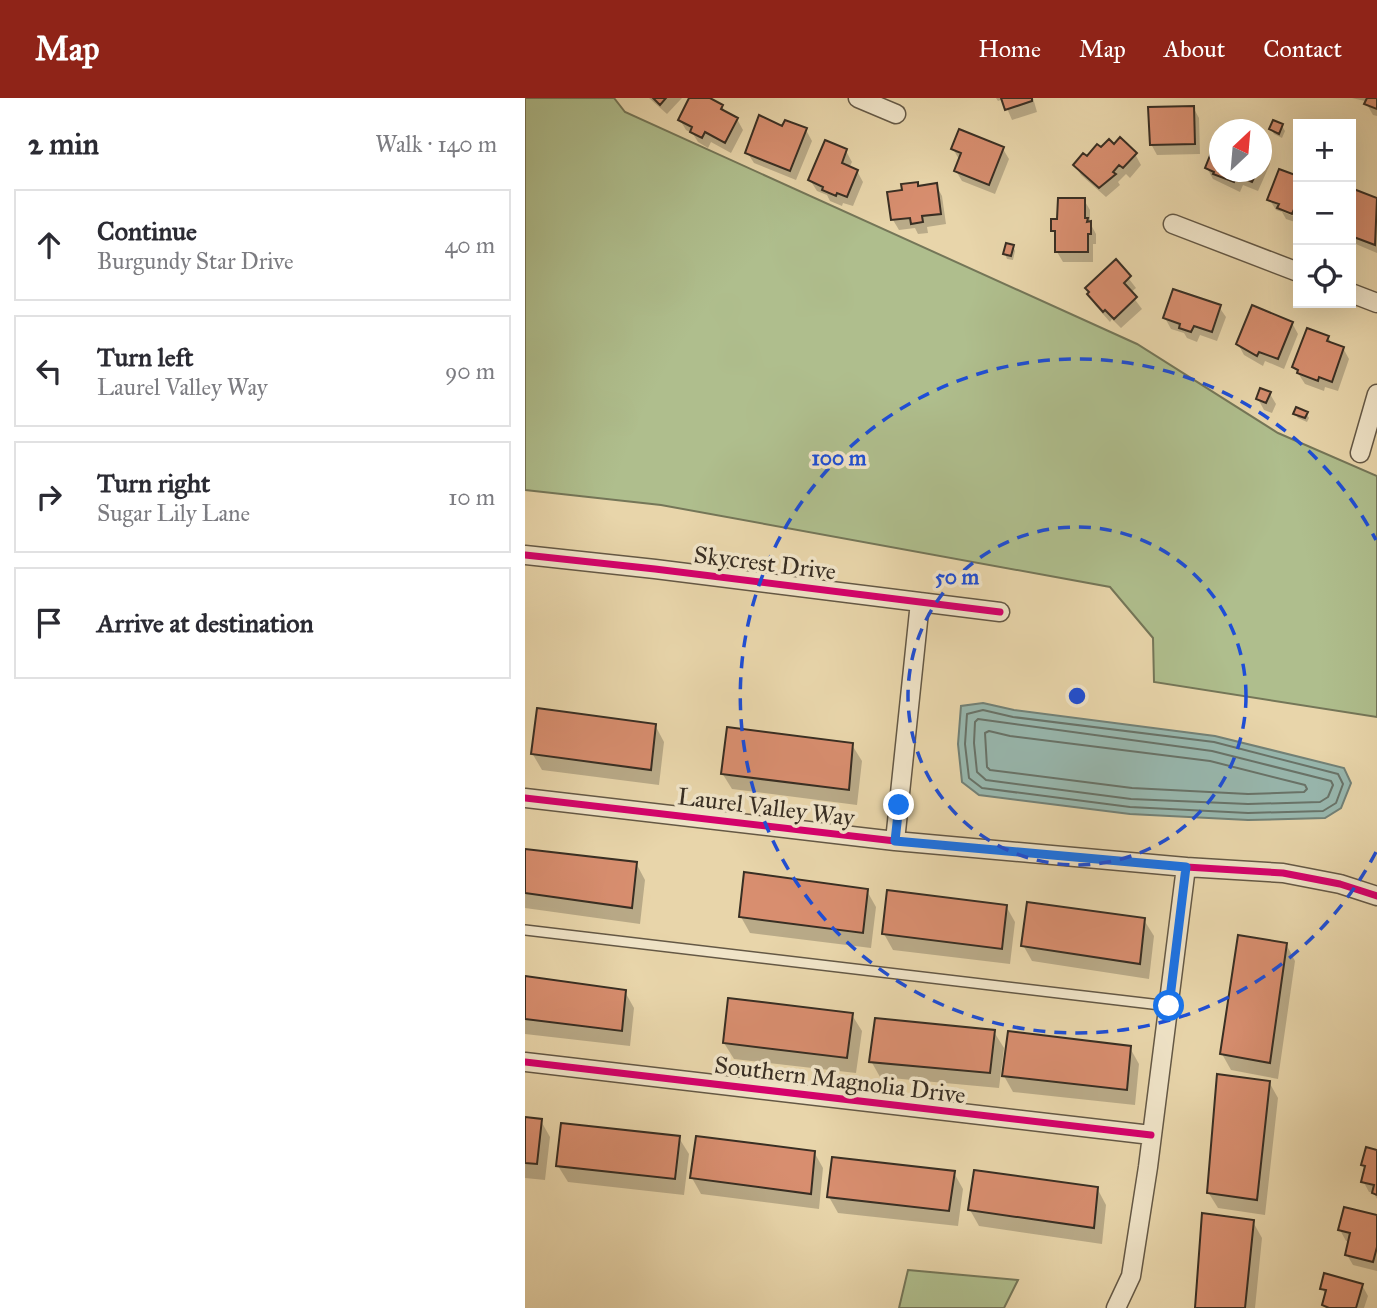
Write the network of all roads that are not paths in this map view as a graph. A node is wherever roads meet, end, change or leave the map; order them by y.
1 (858, 98) edge
2 (896, 114) dead end
3 (1173, 225) dead end
4 (1293, 270) edge
5 (1356, 295) edge
6 (1377, 303) edge
7 (1377, 394) edge
8 (1360, 453) dead end
9 (525, 555) edge
10 (920, 602) junction
11 (1000, 612) dead end
12 (525, 797) edge
13 (895, 841) junction
14 (1186, 867) junction
15 (1377, 896) edge
16 (525, 930) edge
17 (1169, 1006) junction
18 (525, 1062) edge
19 (1151, 1135) junction
20 (1116, 1308) edge

1 - 2 street
3 - 4 street
5 - 6 street
7 - 8 street
9 - 10 street, Skycrest Drive
10 - 11 street, Skycrest Drive
10 - 13 street
12 - 13 street, Laurel Valley Way
13 - 14 street, Laurel Valley Way
14 - 15 street, Laurel Valley Way
14 - 17 street
16 - 17 lane
17 - 19 street
18 - 19 street, Southern Magnolia Drive
19 - 20 street

